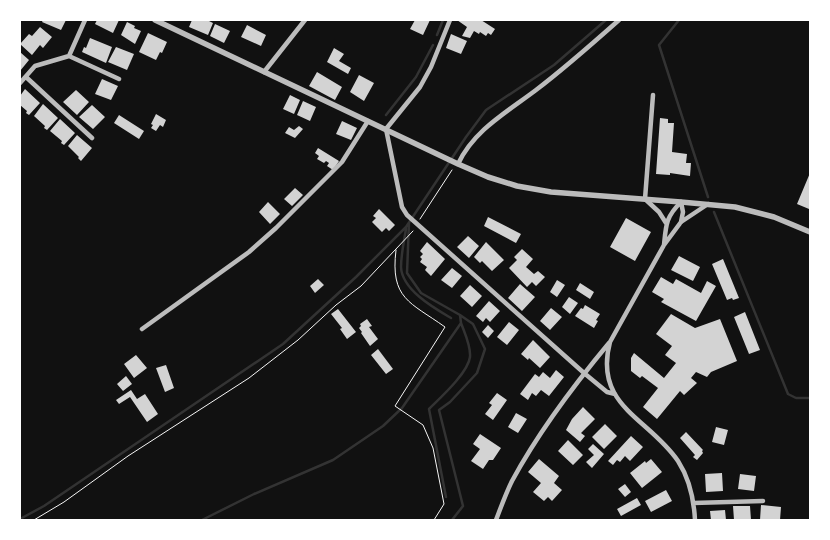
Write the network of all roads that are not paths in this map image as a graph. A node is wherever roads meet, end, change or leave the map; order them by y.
1 (85, 20) edge
2 (155, 20) edge
3 (305, 20) edge
4 (450, 20) edge
5 (619, 20) edge
6 (69, 56) junction
7 (264, 72) junction
8 (26, 77) junction
9 (119, 79) dead end
10 (20, 83) edge
11 (653, 96) dead end
12 (368, 121) junction
13 (386, 129) junction
14 (92, 138) dead end
15 (458, 164) junction
16 (645, 199) junction
17 (681, 202) junction
18 (708, 204) junction
19 (681, 222) junction
20 (666, 223) junction
21 (810, 232) edge
22 (664, 245) junction
23 (142, 329) dead end
24 (610, 342) junction
25 (584, 373) junction
26 (614, 394) junction
27 (763, 501) dead end
28 (693, 503) junction
29 (496, 520) edge
30 (695, 520) edge

1 - 6 street
2 - 7 street
3 - 7 street
4 - 13 street
5 - 15 street
6 - 8 street
6 - 9 street
7 - 12 street
8 - 10 street
8 - 14 street
11 - 16 street
12 - 13 street
12 - 23 street
13 - 15 street
13 - 25 street
15 - 16 street
16 - 17 street
16 - 20 street
17 - 18 street
17 - 19 street
17 - 20 street
18 - 19 street
18 - 21 street
19 - 22 street
20 - 22 street
22 - 24 street
24 - 25 street
24 - 26 street
25 - 26 street
25 - 29 street
26 - 28 street
27 - 28 street
28 - 30 street

